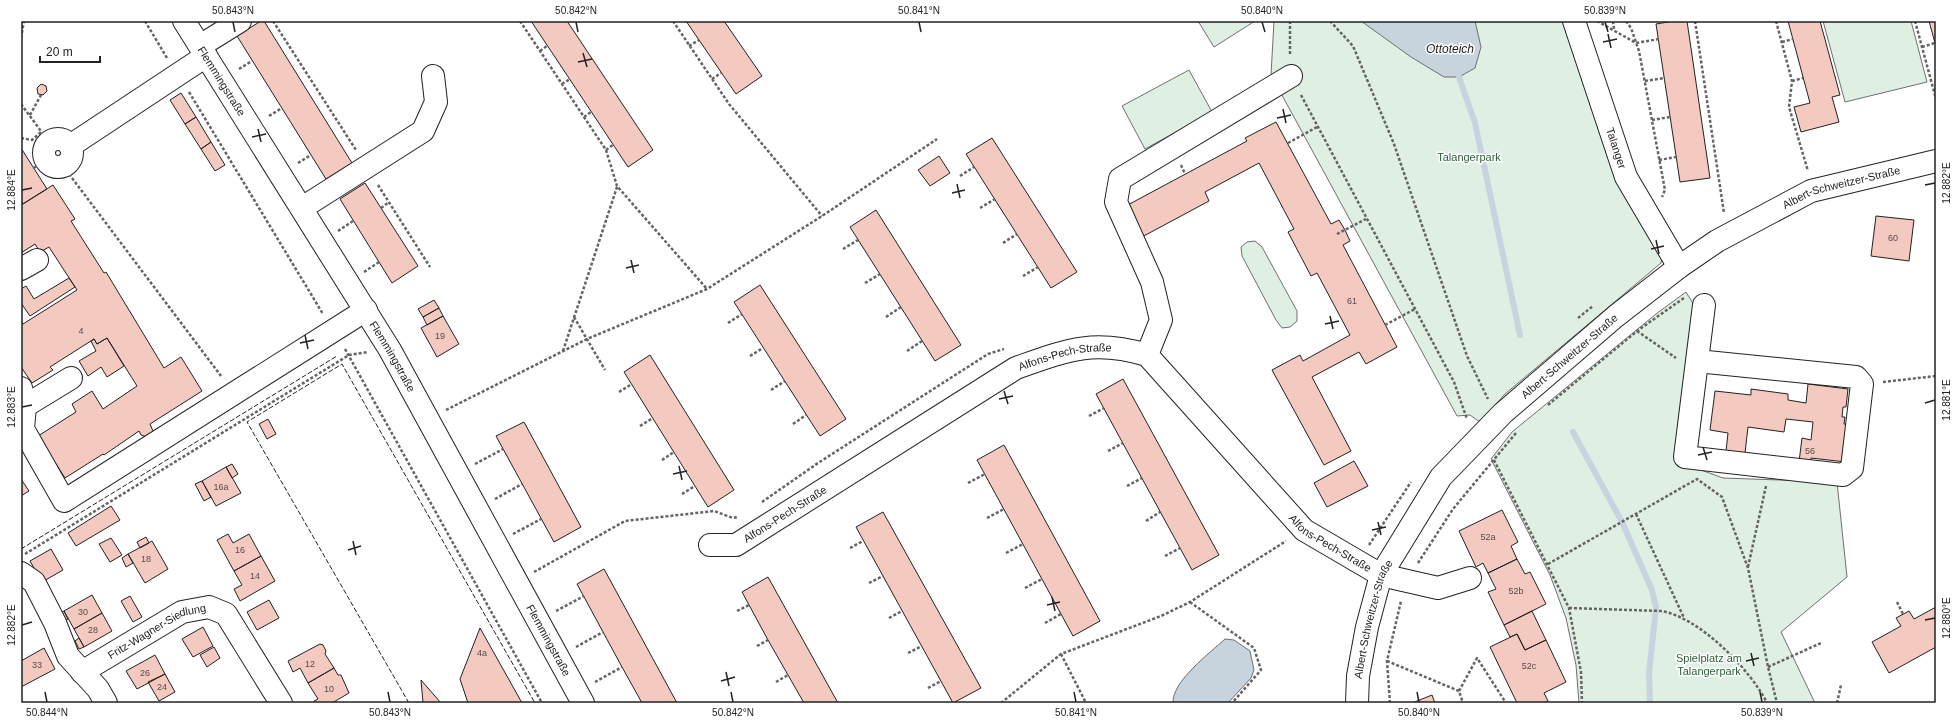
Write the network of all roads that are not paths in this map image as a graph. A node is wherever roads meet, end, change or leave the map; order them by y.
1 (184, 21) edge
2 (240, 21) edge
3 (1574, 21) edge
4 (203, 51) junction
5 (433, 76) dead end
6 (1291, 76) road end
7 (46, 153) road end
8 (1936, 160) edge
9 (302, 208) junction
10 (1679, 266) junction
11 (1695, 301) road end
12 (366, 310) junction
13 (1147, 355) junction
14 (1696, 366) junction
15 (71, 378) dead end
16 (23, 397) edge
17 (22, 428) edge
18 (710, 545) dead end
19 (22, 566) edge
20 (1381, 575) junction
21 (1470, 578) dead end
22 (82, 672) junction
23 (580, 697) edge
24 (106, 703) edge
25 (282, 703) edge
26 (1357, 703) edge

1 - 4 street, Flemmingstraße
2 - 4 street
3 - 10 street, Talanger
4 - 7 street
4 - 9 street, Flemmingstraße
5 - 9 street
6 - 13 street
8 - 10 street, Albert-Schweitzer-Straße
9 - 12 street, Flemmingstraße
10 - 20 street, Albert-Schweitzer-Straße
11 - 14 street
12 - 17 street
12 - 23 street, Flemmingstraße
13 - 18 street, Alfons-Pech-Straße
13 - 20 street, Alfons-Pech-Straße
14 - 14 street
15 - 16 street
16 - 17 street
19 - 22 street
20 - 21 street, Alfons-Pech-Straße
20 - 26 street, Albert-Schweitzer-Straße
22 - 24 street
22 - 25 street, Fritz-Wagner-Siedlung

